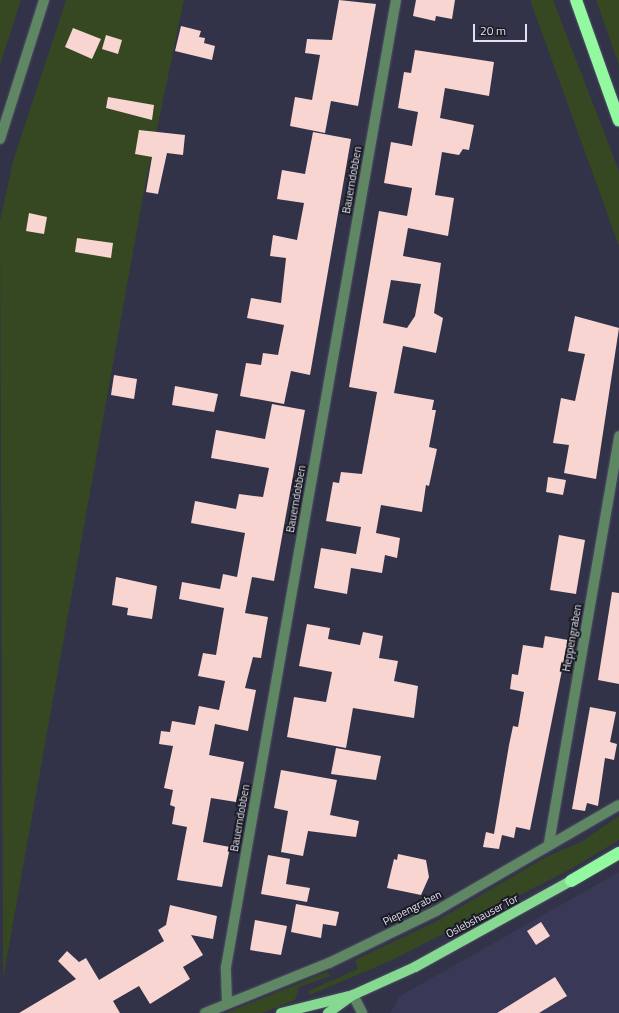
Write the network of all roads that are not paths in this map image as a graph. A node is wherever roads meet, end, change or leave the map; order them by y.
1 (44, 0) edge
2 (396, 0) edge
3 (576, 1) edge
4 (619, 121) edge
5 (0, 139) edge
6 (619, 436) edge
7 (619, 804) edge
8 (549, 843) junction
9 (619, 853) edge
10 (571, 881) joint
11 (353, 995) junction
12 (227, 1002) junction
13 (205, 1013) edge
14 (282, 1013) edge
15 (328, 1013) edge
16 (362, 1013) edge

1 - 5 street
2 - 12 street, Bauerndobben
3 - 4 highway
6 - 8 street, Heppengraben
7 - 8 street, Piepengraben
8 - 12 street, Piepengraben
9 - 10 highway, Oslebshauser Tor
10 - 11 main road, Oslebshauser Tor
11 - 14 main road, Oslebshauser Tor
11 - 15 main road, Oslebshauser Tor
11 - 16 street
12 - 13 street, Piepengraben

